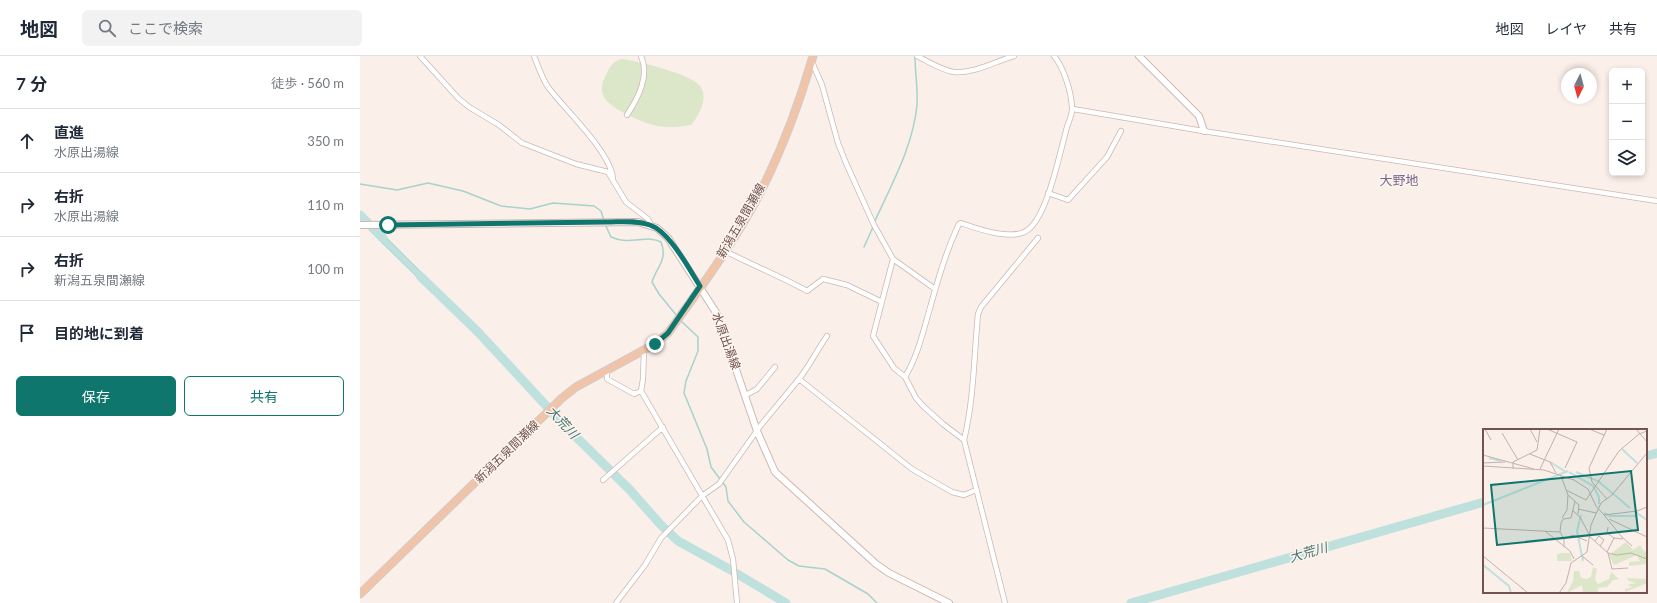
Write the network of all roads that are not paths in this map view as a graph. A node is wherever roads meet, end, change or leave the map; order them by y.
1 (420, 56) edge
2 (534, 56) edge
3 (641, 56) edge
4 (917, 56) edge
5 (1014, 56) edge
6 (1054, 56) edge
7 (1139, 56) edge
8 (813, 59) edge
9 (1073, 109) junction
10 (627, 115) dead end
11 (1121, 131) dead end
12 (1204, 131) junction
13 (613, 181) junction
14 (1048, 193) junction
15 (1657, 201) edge
16 (360, 225) edge
17 (651, 225) junction
18 (1038, 238) dead end
19 (725, 252) junction
20 (893, 258) junction
21 (700, 286) junction
22 (935, 289) junction
23 (882, 302) junction
24 (827, 336) dead end
25 (644, 350) junction
26 (775, 367) dead end
27 (607, 370) junction
28 (905, 377) junction
29 (799, 379) junction
30 (640, 391) junction
31 (746, 395) junction
32 (662, 427) junction
33 (757, 431) junction
34 (964, 440) junction
35 (604, 480) dead end
36 (976, 490) junction
37 (702, 496) junction
38 (360, 594) edge
39 (616, 603) edge
40 (738, 603) edge
41 (949, 603) edge
42 (1005, 603) edge

1 - 13 street
2 - 13 street
3 - 10 street
4 - 5 street
6 - 9 street
7 - 12 main road
8 - 19 main road, 新潟五泉間瀬線
8 - 20 street
9 - 12 street
9 - 14 street
11 - 14 street
12 - 15 street
13 - 17 street
14 - 22 street
16 - 17 main road, 水原出湯線
17 - 21 main road, 水原出湯線
18 - 34 street
19 - 21 main road, 新潟五泉間瀬線
19 - 23 street
20 - 22 street
20 - 23 street
21 - 25 main road, 新潟五泉間瀬線
21 - 31 main road, 水原出湯線
22 - 28 street
23 - 28 street
24 - 29 street
25 - 27 main road, 新潟五泉間瀬線
25 - 30 street
26 - 31 street
27 - 30 street
27 - 38 main road, 新潟五泉間瀬線
28 - 34 street
29 - 33 street
29 - 36 street
30 - 32 street
31 - 33 main road, 水原出湯線
32 - 35 street
32 - 37 street
33 - 37 street
33 - 41 main road, 水原出湯線
34 - 36 street
36 - 42 street
37 - 39 street
37 - 40 street

